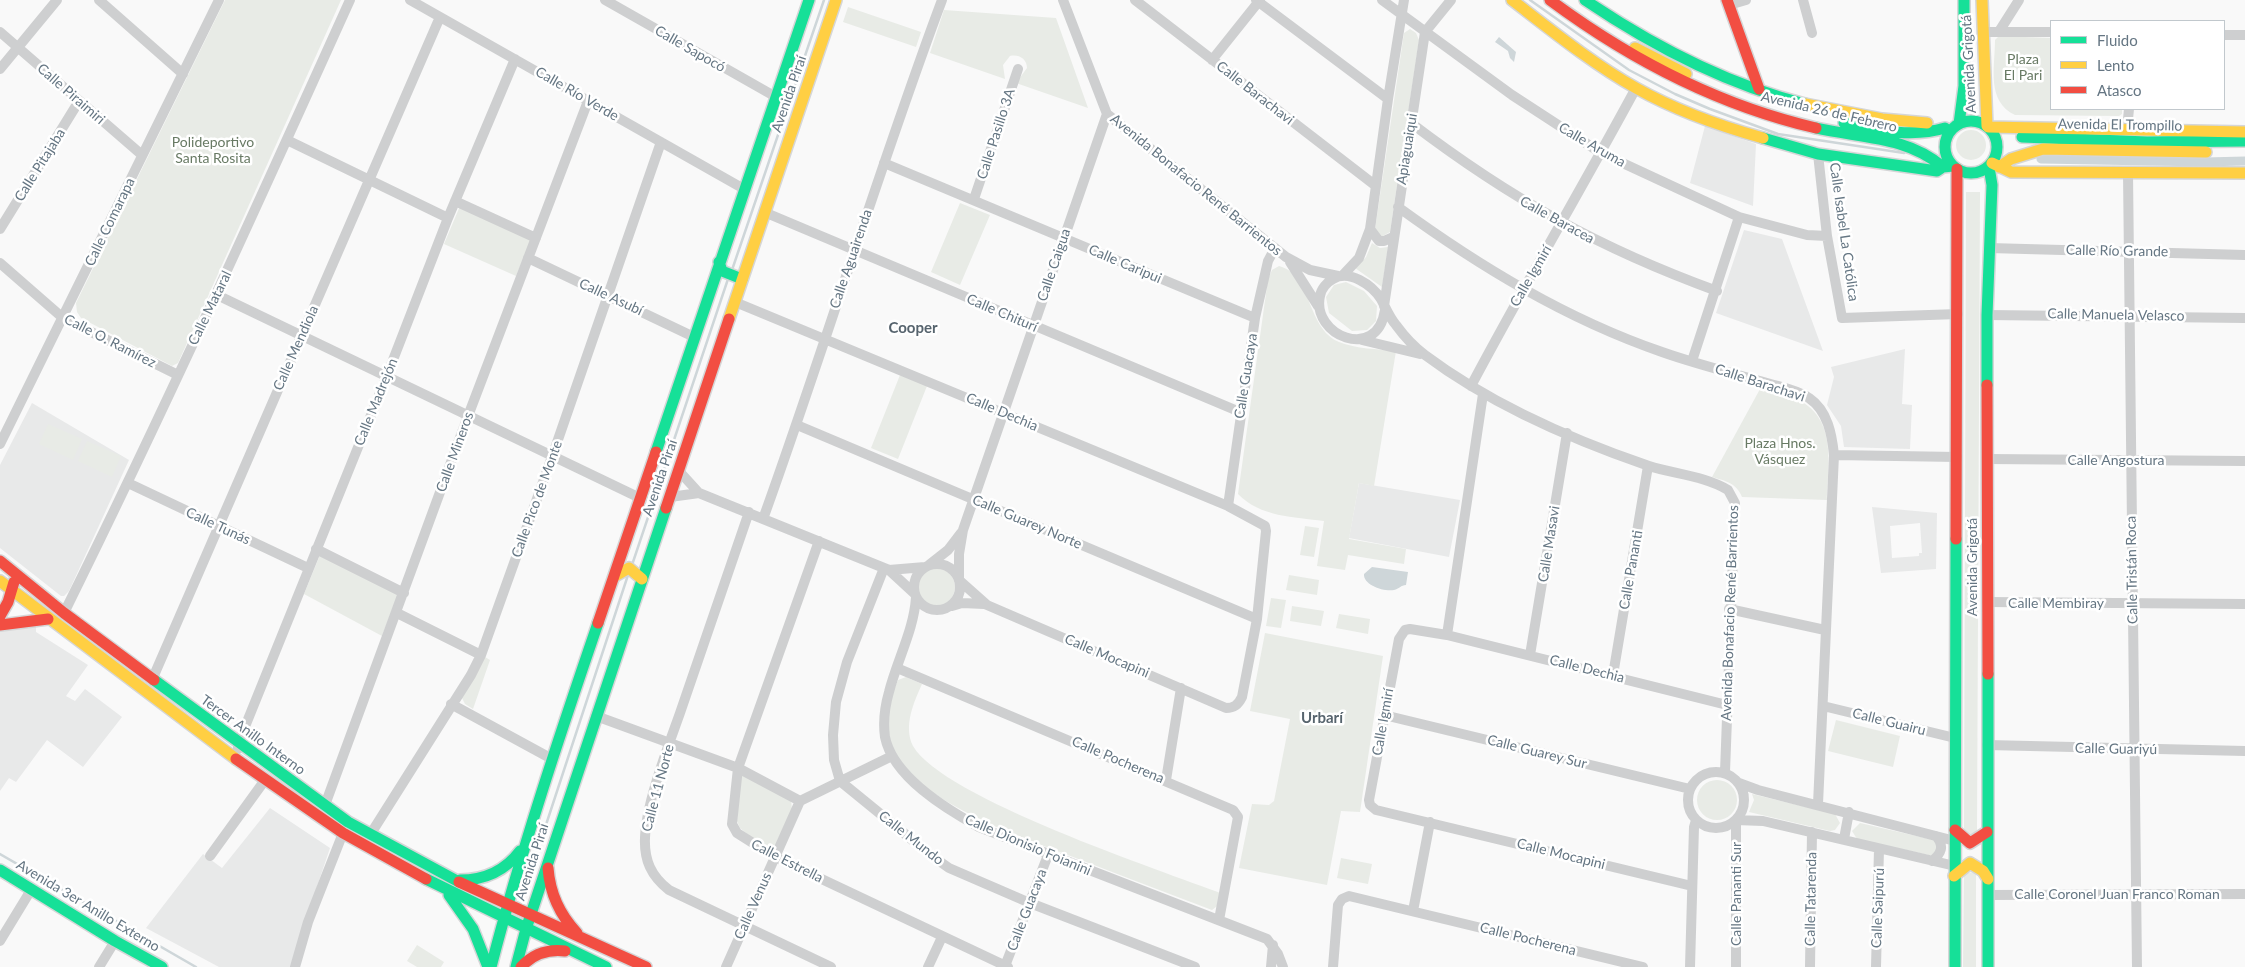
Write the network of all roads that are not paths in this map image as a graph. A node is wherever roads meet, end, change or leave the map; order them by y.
1 (57, 0) edge
2 (98, 0) edge
3 (219, 0) edge
4 (350, 0) edge
5 (410, 0) edge
6 (605, 0) edge
7 (836, 0) edge
8 (942, 0) edge
9 (1135, 0) edge
10 (1382, 0) edge
11 (1404, 0) edge
12 (1451, 0) edge
13 (1512, 0) edge
14 (1550, 0) edge
15 (1567, 0) edge
16 (1585, 0) edge
17 (1746, 0) edge
18 (1803, 0) edge
19 (1964, 0) edge
20 (1978, 0) edge
21 (1982, 0) edge
22 (2019, 0) edge
23 (807, 1) edge
24 (1064, 1) edge
25 (1258, 1) edge
26 (1728, 2) edge
27 (1402, 16) junction
28 (440, 17) junction
29 (2000, 30) junction
30 (0, 32) edge
31 (1425, 32) junction
32 (2050, 32) edge
33 (1812, 33) dead end
34 (2225, 35) edge
35 (2245, 35) edge
36 (1982, 36) junction
37 (18, 48) junction
38 (515, 59) junction
39 (1212, 60) junction
40 (1018, 68) dead end
41 (0, 69) edge
42 (184, 74) junction
43 (1636, 88) junction
44 (1759, 90) junction
45 (776, 97) junction
46 (1388, 99) junction
47 (79, 101) junction
48 (588, 101) junction
49 (2129, 110) edge
50 (1107, 114) junction
51 (1411, 123) junction
52 (1952, 127) junction
53 (1990, 129) junction
54 (2122, 129) junction
55 (287, 140) junction
56 (2244, 141) edge
57 (660, 142) junction
58 (1601, 153) junction
59 (1818, 154) junction
60 (142, 155) junction
61 (884, 163) junction
62 (1993, 166) junction
63 (1951, 167) junction
64 (2128, 173) junction
65 (2245, 173) edge
66 (370, 180) junction
67 (1376, 186) junction
68 (744, 189) junction
69 (974, 199) junction
70 (455, 201) junction
71 (1398, 207) junction
72 (764, 212) junction
73 (1739, 217) junction
74 (448, 218) junction
75 (1562, 224) junction
76 (0, 229) edge
77 (1370, 230) junction
78 (1828, 236) junction
79 (1393, 237) junction
80 (536, 238) junction
81 (1063, 238) junction
82 (1275, 248) junction
83 (1989, 248) junction
84 (853, 251) junction
85 (2130, 252) junction
86 (2245, 254) edge
87 (1286, 257) junction
88 (528, 258) junction
89 (719, 262) junction
90 (0, 263) edge
91 (1340, 276) junction
92 (735, 277) junction
93 (1522, 290) junction
94 (1717, 291) junction
95 (217, 295) junction
96 (608, 295) junction
97 (735, 302) junction
98 (1385, 309) junction
99 (1320, 312) junction
100 (1958, 314) junction
101 (1987, 315) junction
102 (2130, 315) junction
103 (63, 318) junction
104 (1255, 318) junction
105 (2245, 318) edge
106 (1032, 326) junction
107 (302, 335) junction
108 (694, 337) junction
109 (824, 338) junction
110 (1362, 340) junction
111 (1424, 354) junction
112 (1692, 361) junction
113 (178, 375) junction
114 (386, 378) junction
115 (1471, 386) junction
116 (1483, 394) junction
117 (1240, 412) junction
118 (1004, 413) junction
119 (468, 416) junction
120 (797, 426) junction
121 (1567, 434) junction
122 (0, 444) edge
123 (1834, 455) junction
124 (552, 457) junction
125 (1957, 458) junction
126 (1987, 459) junction
127 (2130, 460) junction
128 (2245, 461) edge
129 (1648, 466) junction
130 (679, 471) junction
131 (128, 483) junction
132 (699, 493) junction
133 (670, 497) junction
134 (640, 498) junction
135 (973, 500) junction
136 (1228, 506) junction
137 (749, 512) junction
138 (763, 518) junction
139 (218, 526) junction
140 (963, 530) junction
141 (819, 541) junction
142 (316, 549) junction
143 (624, 556) junction
144 (0, 561) edge
145 (927, 566) junction
146 (308, 568) junction
147 (642, 569) junction
148 (886, 569) junction
149 (9, 573) edge
150 (617, 574) junction
151 (959, 579) junction
152 (0, 581) edge
153 (12, 590) junction
154 (404, 593) junction
155 (916, 596) junction
156 (1987, 602) junction
157 (2132, 603) junction
158 (2245, 604) edge
159 (987, 605) junction
160 (950, 607) junction
161 (1730, 609) junction
162 (938, 611) junction
163 (64, 613) junction
164 (397, 613) junction
165 (0, 616) edge
166 (48, 619) junction
167 (1257, 619) junction
168 (0, 625) edge
169 (910, 630) junction
170 (1825, 630) junction
171 (1447, 634) junction
172 (481, 655) junction
173 (1530, 655) junction
174 (897, 668) junction
175 (1613, 675) junction
176 (152, 680) junction
177 (1181, 688) junction
178 (451, 704) junction
179 (1727, 704) junction
180 (1823, 706) junction
181 (1384, 715) junction
182 (596, 716) junction
183 (1955, 738) junction
184 (210, 741) junction
185 (670, 742) junction
186 (238, 744) junction
187 (1987, 745) junction
188 (2136, 750) junction
189 (2245, 751) edge
190 (892, 756) junction
191 (552, 760) junction
192 (248, 768) junction
193 (738, 768) junction
194 (1724, 772) junction
195 (265, 780) junction
196 (1166, 780) junction
197 (840, 781) junction
198 (1739, 783) junction
199 (1690, 789) junction
200 (800, 801) junction
201 (1818, 804) junction
202 (325, 806) junction
203 (1849, 812) junction
204 (317, 816) junction
205 (1696, 820) junction
206 (1736, 820) junction
207 (348, 822) junction
208 (1430, 822) junction
209 (1812, 832) junction
210 (1987, 832) junction
211 (344, 833) junction
212 (370, 835) junction
213 (1936, 836) junction
214 (1955, 836) junction
215 (1844, 839) junction
216 (1976, 840) junction
217 (524, 845) junction
218 (1879, 849) junction
219 (1966, 853) junction
220 (1048, 855) junction
221 (210, 856) dead end
222 (775, 857) junction
223 (548, 861) junction
224 (1932, 861) junction
225 (1977, 866) junction
226 (0, 870) edge
227 (1954, 871) junction
228 (452, 879) junction
229 (1988, 879) junction
230 (1692, 886) junction
231 (31, 890) junction
232 (445, 890) junction
233 (2136, 894) junction
234 (2245, 894) edge
235 (1988, 895) junction
236 (1030, 903) junction
237 (507, 904) junction
238 (1413, 911) junction
239 (531, 914) junction
240 (503, 918) junction
241 (1219, 920) junction
242 (744, 926) junction
243 (526, 929) junction
244 (942, 937) junction
245 (581, 938) junction
246 (0, 941) edge
247 (114, 941) junction
248 (1273, 945) junction
249 (574, 952) junction
250 (1007, 966) edge
251 (99, 967) edge
252 (162, 967) edge
253 (295, 967) edge
254 (490, 967) edge
255 (516, 967) edge
256 (521, 967) edge
257 (606, 967) edge
258 (646, 967) edge
259 (726, 967) edge
260 (831, 967) edge
261 (928, 967) edge
262 (1195, 967) edge
263 (1271, 967) edge
264 (1283, 967) edge
265 (1333, 967) edge
266 (1643, 967) edge
267 (1690, 967) edge
268 (1736, 967) edge
269 (1810, 967) edge
270 (1876, 967) edge
271 (1955, 967) edge
272 (1988, 967) edge
273 (2137, 967) edge

1 - 37 street
2 - 42 street
3 - 42 street, Calle Comarapa
4 - 55 street, Calle Mataral
5 - 28 street, Calle Río Verde
6 - 45 street, Calle Sapocó
7 - 72 main road, Avenida Piraí
8 - 61 street, Calle Aguairenda
9 - 39 street, Calle Barachavi
10 - 27 street, Calle Aruma
11 - 27 street, Apiaguaiqui
12 - 31 street
13 - 43 main road
14 - 63 main road, Avenida 26 de Febrero
15 - 52 main road, Avenida 26 de Febrero
16 - 44 main road, Avenida 26 de Febrero
17 - 26 street
18 - 33 street
19 - 52 main road, Avenida Grigotá
20 - 36 main road
21 - 36 main road, Avenida Grigotá
22 - 29 street
23 - 45 main road, Avenida Piraí
24 - 50 street, Avenida Bonafacio René Barrientos
25 - 39 street
25 - 46 street
26 - 44 main road
27 - 31 street, Calle Aruma
27 - 46 street, Apiaguaiqui
28 - 38 street, Calle Río Verde
28 - 66 street, Calle Mendiola
29 - 32 street
29 - 36 street
30 - 37 street, Calle Piraimiri
31 - 51 street, Apiaguaiqui
31 - 58 street, Calle Aruma
34 - 35 street
36 - 53 main road, Avenida Grigotá
37 - 41 street
37 - 47 street, Calle Piraimiri
38 - 48 street, Calle Río Verde
38 - 70 street, Calle Madrejón
39 - 67 street, Calle Barachavi
40 - 69 street, Calle Pasillo 3A
42 - 60 street, Calle Comarapa
43 - 58 street, Calle Igmirí
43 - 59 main road
44 - 52 main road, Avenida 26 de Febrero
45 - 68 main road, Avenida Piraí
46 - 67 street, Apiaguaiqui
47 - 60 street, Calle Piraimiri
47 - 76 street, Calle Pitajaba
48 - 57 street, Calle Río Verde
48 - 80 street, Calle Mineros
49 - 54 street
50 - 81 street, Calle Caigua
50 - 82 street, Avenida Bonafacio René Barrientos
51 - 71 street, Apiaguaiqui
51 - 75 street, Calle Baracea
52 - 53 main road
52 - 63 main road
53 - 54 main road, Avenida El Trompillo
53 - 56 main road, Avenida El Trompillo
53 - 62 main road
54 - 56 main road, Avenida El Trompillo
55 - 66 street
55 - 95 street, Calle Mataral
56 - 62 main road, Avenida El Trompillo
57 - 68 street, Calle Río Verde
57 - 96 street, Calle Pico de Monte
58 - 73 street, Calle Aruma
58 - 75 street, Calle Igmirí
59 - 63 main road
59 - 78 street, Calle Isabel La Católica
60 - 103 street, Calle Comarapa
61 - 69 street, Calle Caripui
61 - 84 street, Calle Aguairenda
62 - 63 main road
62 - 64 main road
62 - 83 main road, Avenida Grigotá
63 - 100 main road, Avenida Grigotá
64 - 65 main road
64 - 85 street, Calle Tristán Roca
66 - 74 street
66 - 107 street, Calle Mendiola
67 - 77 street, Apiaguaiqui
68 - 89 main road, Avenida Piraí
69 - 81 street, Calle Caripui
70 - 74 street, Calle Madrejón
70 - 80 street
71 - 79 street, Apiaguaiqui
71 - 93 street, Calle Barachavi
72 - 84 street, Calle Chiturí
72 - 92 main road, Avenida Piraí
73 - 78 street, Calle Aruma
73 - 94 street
74 - 114 street, Calle Madrejón
75 - 93 street, Calle Igmirí
75 - 94 street, Calle Baracea
77 - 79 street
77 - 91 street, Apiaguaiqui
78 - 100 street, Calle Isabel La Católica
79 - 98 street, Apiaguaiqui
80 - 88 street, Calle Mineros
81 - 104 street, Calle Caripui
81 - 106 street, Calle Caigua
82 - 87 street, Avenida Bonafacio René Barrientos
82 - 104 street, Calle Guacaya
83 - 85 street, Calle Río Grande
83 - 101 main road, Avenida Grigotá
84 - 106 street, Calle Chiturí
84 - 109 street, Calle Aguairenda
85 - 86 street, Calle Río Grande
85 - 102 street, Calle Tristán Roca
87 - 91 street, Avenida Bonafacio René Barrientos
87 - 99 street, Avenida Bonafacio René Barrientos
88 - 96 street, Calle Asubí
88 - 119 street, Calle Mineros
89 - 92 main road
89 - 108 main road, Avenida Piraí
90 - 103 street, Calle O. Ramírez
91 - 98 street
91 - 99 street
92 - 97 main road, Avenida Piraí
93 - 112 street, Calle Barachavi
93 - 115 street, Calle Igmirí
94 - 112 street
95 - 107 street
95 - 113 street, Calle Mataral
96 - 108 street, Calle Asubí
96 - 124 street, Calle Pico de Monte
97 - 109 street, Calle Dechia
97 - 130 main road, Avenida Piraí
98 - 110 street
98 - 111 street, Avenida Bonafacio René Barrientos
99 - 110 street
100 - 125 main road, Avenida Grigotá
101 - 102 street, Calle Manuela Velasco
101 - 126 main road, Avenida Grigotá
102 - 105 street, Calle Manuela Velasco
102 - 127 street, Calle Tristán Roca
103 - 113 street, Calle O. Ramírez
103 - 122 street, Calle Comarapa
104 - 117 street, Calle Guacaya
106 - 117 street, Calle Chiturí
106 - 118 street, Calle Caigua
107 - 114 street
107 - 139 street, Calle Mendiola
108 - 134 main road, Avenida Piraí
109 - 118 street, Calle Dechia
109 - 120 street, Calle Aguairenda
110 - 111 street, Avenida Bonafacio René Barrientos
111 - 115 street, Avenida Bonafacio René Barrientos
112 - 123 street, Calle Barachavi
113 - 131 street, Calle Mataral
114 - 119 street
114 - 142 street, Calle Madrejón
115 - 116 street, Avenida Bonafacio René Barrientos
116 - 121 street, Avenida Bonafacio René Barrientos
116 - 171 street
117 - 136 street, Calle Guacaya
118 - 135 street, Calle Caigua
118 - 136 street, Calle Dechia
119 - 124 street
119 - 154 street, Calle Mineros
120 - 135 street, Calle Guarey Norte
120 - 138 street, Calle Aguairenda
121 - 129 street, Avenida Bonafacio René Barrientos
121 - 173 street, Calle Masavi
123 - 125 street
123 - 170 street, Calle Barachavi
124 - 134 street
124 - 172 street, Calle Pico de Monte
125 - 183 main road, Avenida Grigotá
126 - 127 street, Calle Angostura
126 - 156 main road, Avenida Grigotá
127 - 128 street, Calle Angostura
127 - 157 street, Calle Tristán Roca
129 - 161 street, Avenida Bonafacio René Barrientos
129 - 175 street, Calle Pananti
130 - 132 street
130 - 133 main road, Avenida Piraí
131 - 139 street, Calle Tunás
131 - 163 street, Calle Mataral
132 - 133 street
132 - 137 street
133 - 147 main road, Avenida Piraí
134 - 143 main road, Avenida Piraí
135 - 140 street, Calle Caigua
135 - 167 street, Calle Guarey Norte
136 - 167 street, Calle Dechia
137 - 138 street
137 - 185 street, Calle 11 Norte
138 - 141 street
139 - 146 street, Calle Tunás
139 - 176 street, Calle Mendiola
140 - 145 street, Calle Caigua
140 - 151 street, Calle Caigua
141 - 148 street
141 - 193 street, Calle Estrella
142 - 146 street, Calle Madrejón
142 - 154 street
143 - 147 main road
143 - 150 main road, Avenida Piraí
144 - 149 main road, Tercer Anillo Interno
145 - 148 street
145 - 151 street
145 - 155 street
146 - 186 street, Calle Madrejón
147 - 150 main road
147 - 182 main road, Avenida Piraí
148 - 155 street
148 - 197 street
149 - 153 main road
149 - 163 main road, Tercer Anillo Interno
150 - 191 main road, Avenida Piraí
151 - 159 street, Calle Mocapini
151 - 160 street
152 - 153 main road, Tercer Anillo Interno
153 - 165 main road
153 - 166 main road, Tercer Anillo Interno
154 - 164 street, Calle Mineros
155 - 162 street
155 - 169 street, Calle Dionisio Foianini
156 - 157 street, Calle Membiray
156 - 187 main road, Avenida Grigotá
157 - 158 street, Calle Membiray
157 - 188 street, Calle Tristán Roca
159 - 160 street, Calle Mocapini
159 - 177 street, Calle Mocapini
160 - 162 street
161 - 170 street
161 - 179 street, Avenida Bonafacio René Barrientos
162 - 169 street, Calle Dionisio Foianini
163 - 176 main road, Tercer Anillo Interno
164 - 172 street
164 - 202 street, Calle Mineros
166 - 168 main road
166 - 184 main road, Tercer Anillo Interno
167 - 177 street, Calle Mocapini
169 - 174 street, Calle Dionisio Foianini
170 - 180 street, Calle Barachavi
171 - 173 street, Calle Dechia
171 - 181 street, Calle Igmirí
172 - 178 street, Calle Pico de Monte
173 - 175 street, Calle Dechia
174 - 190 street, Calle Dionisio Foianini
174 - 196 street, Calle Pocherena
175 - 179 street, Calle Dechia
176 - 186 main road, Tercer Anillo Interno
177 - 196 street
178 - 191 street
178 - 212 street, Calle Pico de Monte
179 - 194 street, Avenida Bonafacio René Barrientos
180 - 183 street, Calle Guairu
180 - 201 street, Calle Barachavi
181 - 199 street, Calle Guarey Sur
181 - 208 street, Calle Igmirí
182 - 185 street
182 - 223 main road, Avenida Piraí
183 - 214 main road, Avenida Grigotá
184 - 186 street
184 - 192 main road, Tercer Anillo Interno
185 - 193 street
185 - 242 street, Calle 11 Norte
186 - 192 street
186 - 202 main road, Tercer Anillo Interno
187 - 188 street, Calle Guariyú
187 - 210 main road, Avenida Grigotá
188 - 189 street, Calle Guariyú
188 - 233 street, Calle Tristán Roca
190 - 197 street
190 - 220 street, Calle Dionisio Foianini
191 - 217 main road, Avenida Piraí
192 - 195 main road, Tercer Anillo Interno
193 - 200 street
193 - 222 street, Calle Estrella
194 - 198 street
194 - 199 street
195 - 204 main road, Tercer Anillo Interno
195 - 221 street
196 - 241 street, Calle Pocherena
197 - 200 street
197 - 236 street, Calle Mundo
198 - 201 street
198 - 206 street
199 - 205 street
200 - 222 street, Calle Venus
201 - 203 street
202 - 207 main road, Tercer Anillo Interno
203 - 213 street
203 - 215 street
204 - 207 main road
204 - 211 main road, Tercer Anillo Interno
205 - 206 street
205 - 230 street
206 - 209 street
206 - 268 street, Calle Pananti Sur
207 - 212 main road, Tercer Anillo Interno
208 - 230 street, Calle Mocapini
208 - 238 street
209 - 215 street
209 - 269 street, Calle Tatarenda
210 - 216 main road
210 - 229 main road, Avenida Grigotá
211 - 232 main road, Tercer Anillo Interno
211 - 253 street
212 - 228 main road, Tercer Anillo Interno
213 - 214 street
213 - 224 street
214 - 216 main road
214 - 219 main road
214 - 227 main road, Avenida Grigotá
215 - 218 street
216 - 219 main road
217 - 228 main road
217 - 237 main road, Avenida Piraí
218 - 224 street
218 - 270 street, Calle Saipurú
219 - 225 main road
219 - 227 main road
220 - 236 street, Calle Guacaya
220 - 241 street, Calle Dionisio Foianini
222 - 242 street, Calle Venus
222 - 244 street, Calle Estrella
223 - 239 main road, Avenida Piraí
223 - 245 main road
224 - 227 street
225 - 227 main road
225 - 229 main road
226 - 231 main road, Avenida 3er Anillo Externo
227 - 271 main road, Avenida Grigotá
228 - 237 main road, Tercer Anillo Interno
229 - 235 main road, Avenida Grigotá
230 - 267 street
231 - 246 street
231 - 247 main road, Avenida 3er Anillo Externo
232 - 240 main road, Tercer Anillo Interno
232 - 254 main road
233 - 234 street, Calle Coronel Juan Franco Roman
233 - 235 street, Calle Coronel Juan Franco Roman
233 - 273 street, Calle Tristán Roca
235 - 272 main road, Avenida Grigotá
236 - 250 street, Calle Guacaya
236 - 262 street, Calle Mundo
237 - 239 main road, Tercer Anillo Interno
237 - 240 main road, Avenida Piraí
238 - 265 street
238 - 266 street, Calle Pocherena
239 - 243 main road, Avenida Piraí
239 - 245 main road, Tercer Anillo Interno
240 - 243 main road, Tercer Anillo Interno
240 - 254 main road, Avenida Piraí
241 - 248 street, Calle Dionisio Foianini
242 - 259 street, Calle Venus
242 - 260 street, Calle 11 Norte
243 - 249 main road, Tercer Anillo Interno
243 - 255 main road, Avenida Piraí
244 - 250 street, Calle Estrella
244 - 261 street
245 - 258 main road, Tercer Anillo Interno
247 - 251 street
247 - 252 main road, Avenida 3er Anillo Externo
248 - 263 street
248 - 264 street
249 - 256 main road
249 - 257 main road, Tercer Anillo Interno

